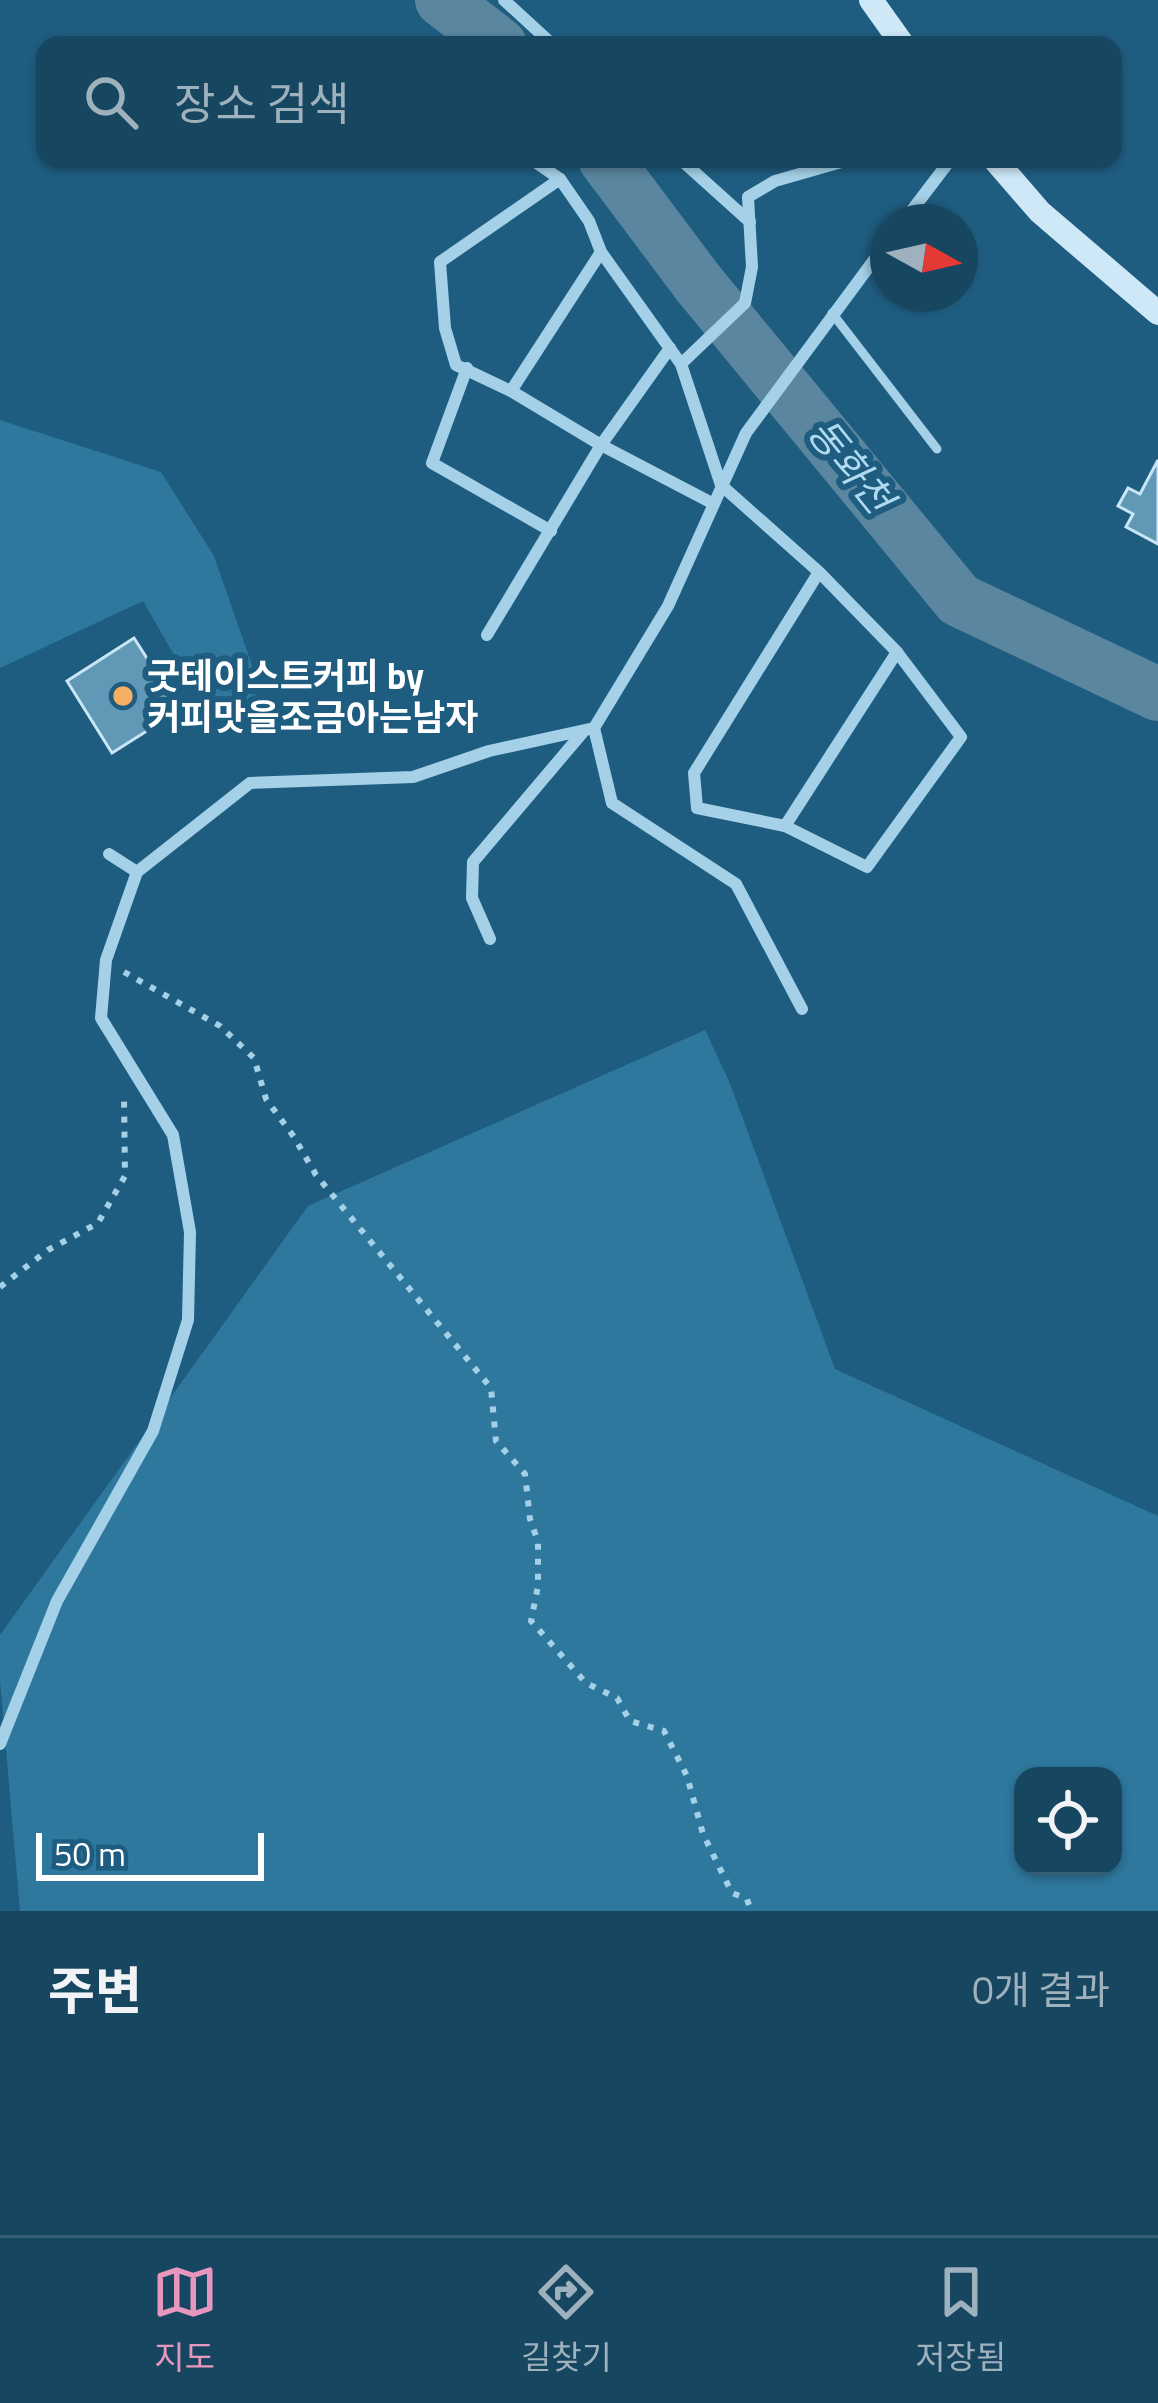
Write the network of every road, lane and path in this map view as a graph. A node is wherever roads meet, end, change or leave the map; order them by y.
1 (504, 0) edge
2 (871, 0) edge
3 (544, 36) edge
4 (897, 36) edge
5 (544, 168) edge
6 (690, 168) edge
7 (820, 168) edge
8 (944, 168) edge
9 (1002, 168) edge
10 (560, 179) junction
11 (916, 204) edge
12 (750, 223) junction
13 (601, 252) junction
14 (870, 264) edge
15 (832, 313) junction
16 (1158, 313) edge
17 (670, 348) junction
18 (681, 364) junction
19 (462, 367) junction
20 (511, 391) junction
21 (601, 445) junction
22 (937, 449) dead end
23 (721, 485) junction
24 (712, 503) junction
25 (551, 531) junction
26 (819, 572) junction
27 (487, 635) dead end
28 (896, 652) junction
29 (589, 729) junction
30 (785, 826) junction
31 (109, 854) dead end
32 (137, 872) junction
33 (490, 939) dead end
34 (106, 960) junction
35 (802, 1009) dead end
36 (122, 1085) dead end
37 (0, 1287) edge
38 (0, 1744) edge
39 (751, 1911) edge

1 - 3 street
2 - 4 main road
5 - 10 street
6 - 12 street
7 - 12 street
8 - 11 street
9 - 16 main road
10 - 13 street
10 - 19 street
12 - 18 street
13 - 17 street
13 - 20 street
14 - 15 street
15 - 22 lane
15 - 23 street
17 - 18 street
17 - 21 street
18 - 23 street
19 - 20 street
19 - 25 street
20 - 21 street
21 - 24 street
21 - 25 street
23 - 24 street
23 - 26 street
24 - 29 street
25 - 27 street
26 - 28 street
26 - 30 street
28 - 30 street
28 - 30 street
29 - 32 street
29 - 33 street
29 - 35 street
31 - 32 street
32 - 34 street
34 - 38 street
34 - 39 path
36 - 37 path

